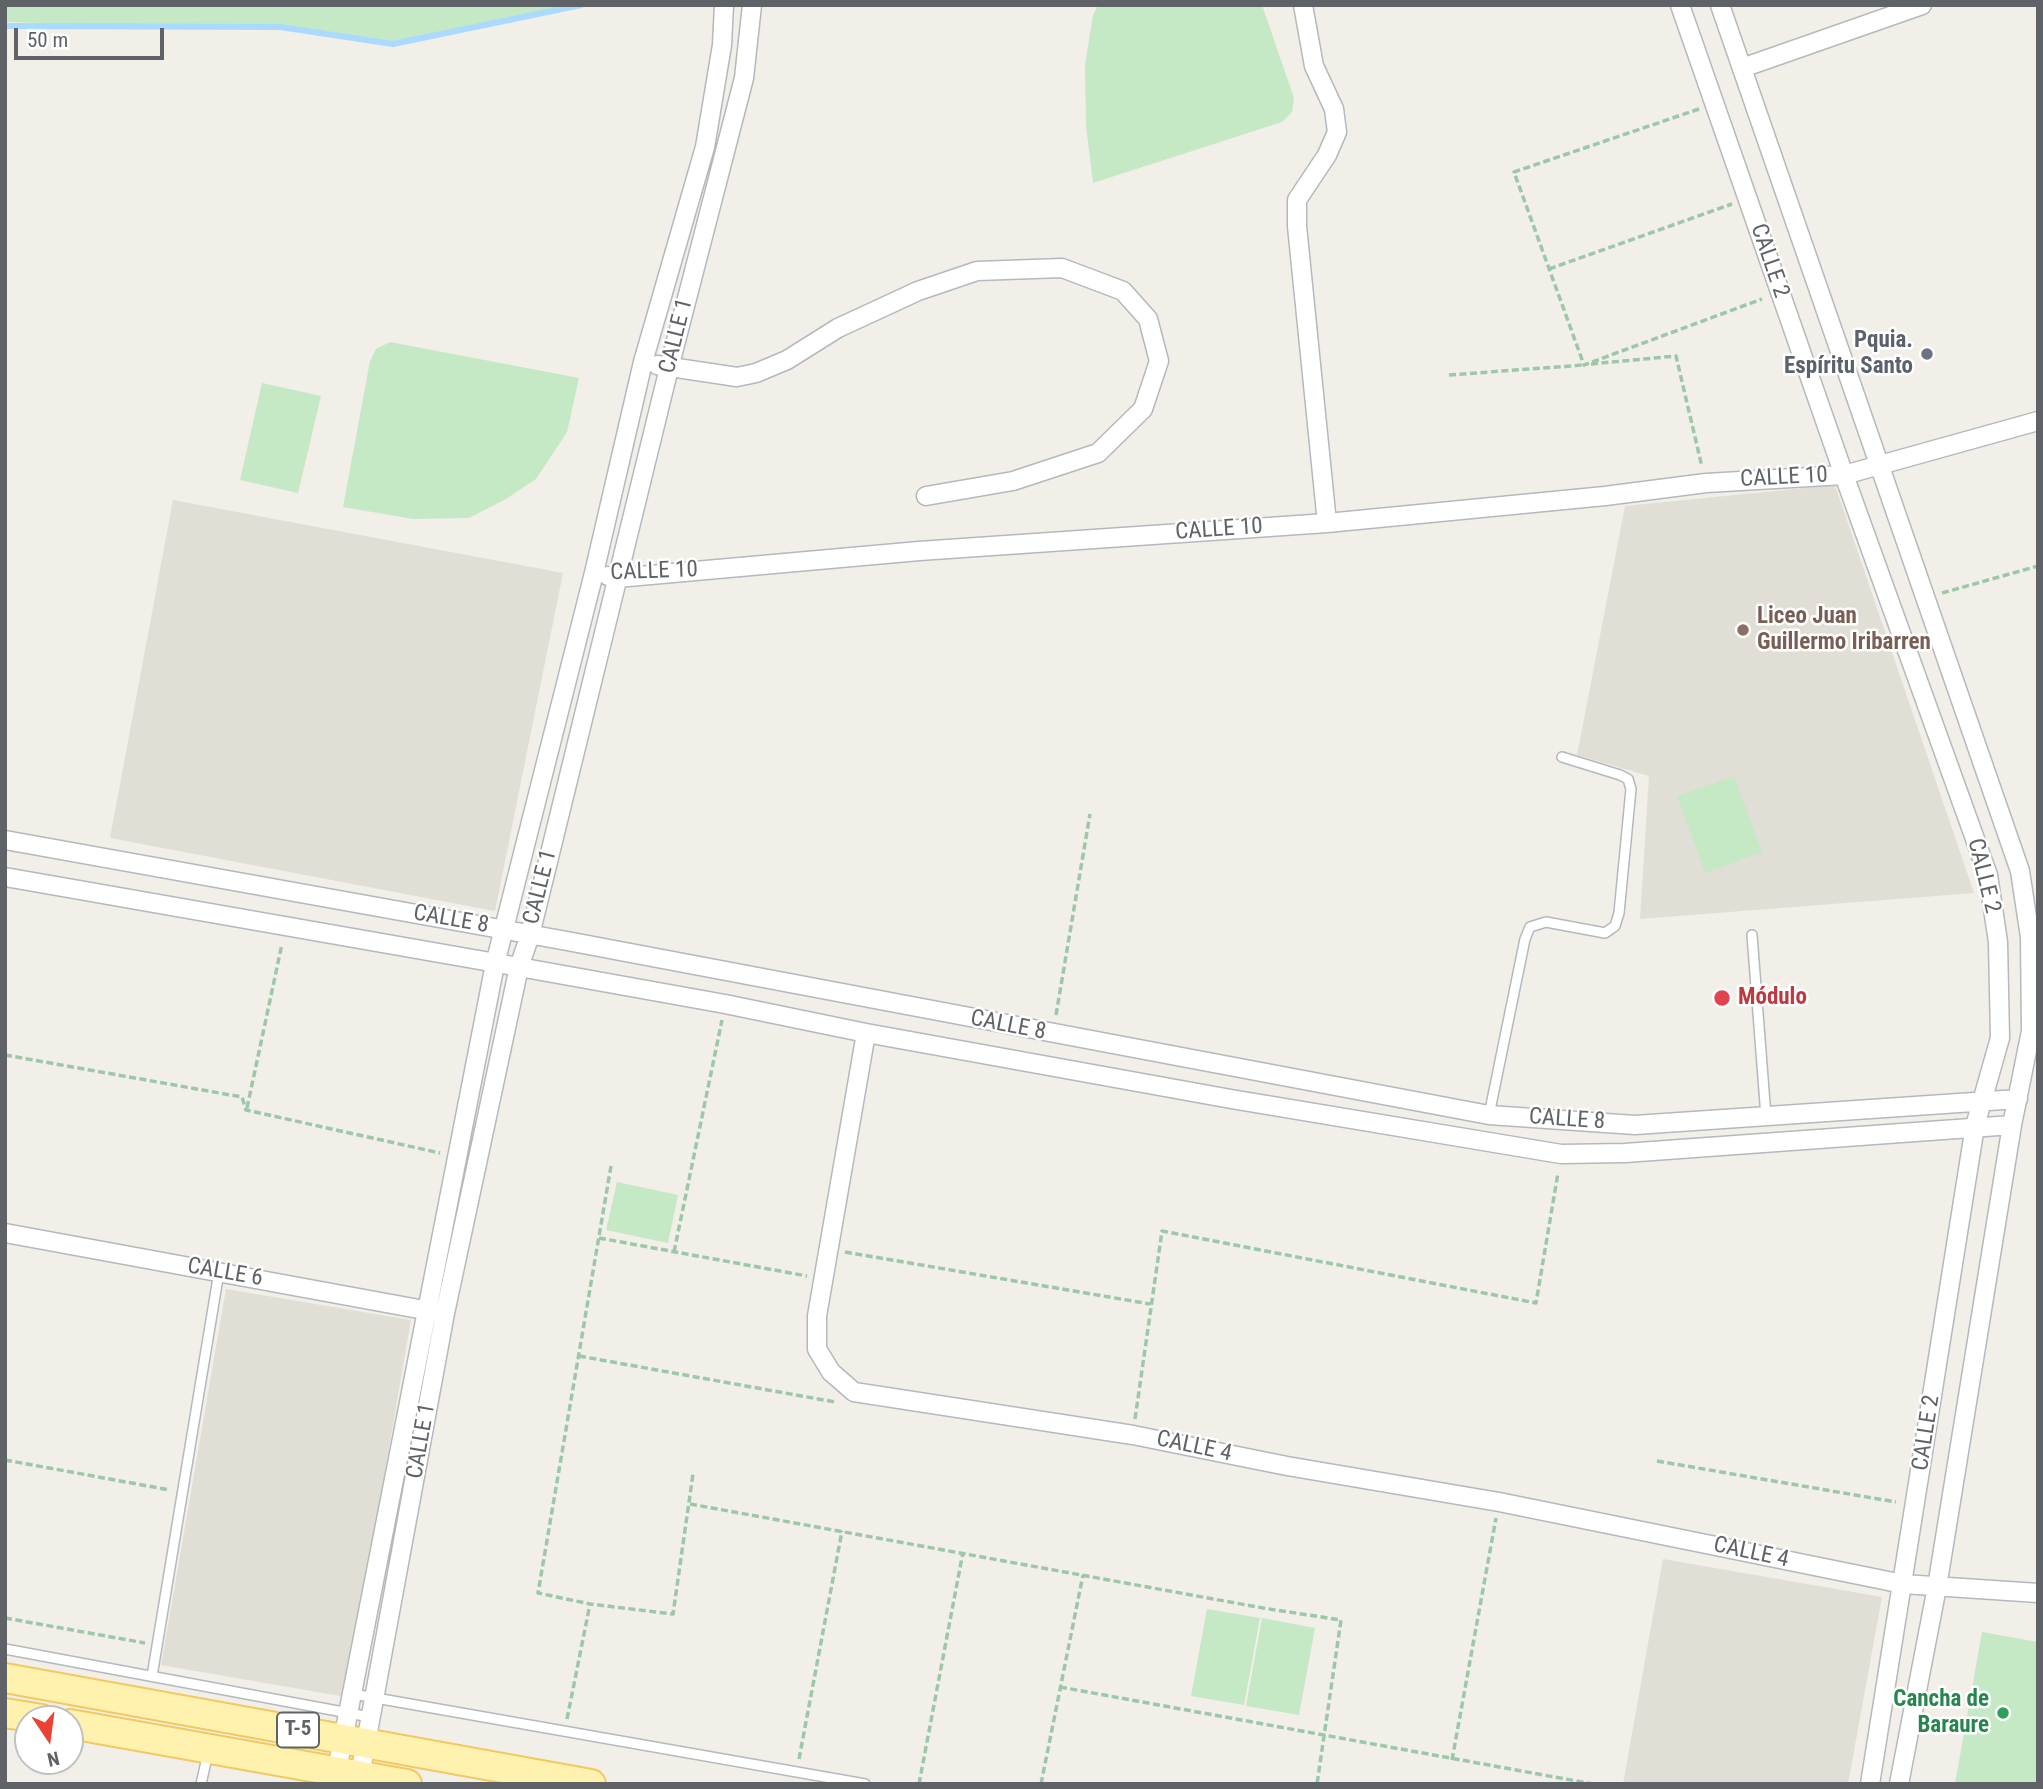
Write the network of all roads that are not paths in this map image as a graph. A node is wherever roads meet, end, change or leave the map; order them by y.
1 (724, 5) edge
2 (751, 5) edge
3 (1303, 5) edge
4 (1680, 5) edge
5 (1720, 5) edge
6 (1922, 5) edge
7 (1742, 68) junction
8 (643, 362) junction
9 (669, 368) junction
10 (2038, 421) edge
11 (1878, 466) junction
12 (1844, 475) junction
13 (926, 496) dead end
14 (1327, 523) junction
15 (594, 573) junction
16 (617, 578) junction
17 (1562, 757) dead end
18 (5, 840) edge
19 (5, 877) edge
20 (503, 930) junction
21 (530, 935) junction
22 (1752, 935) dead end
23 (495, 964) junction
24 (519, 967) junction
25 (866, 1033) junction
26 (2018, 1099) junction
27 (1984, 1100) junction
28 (1489, 1115) junction
29 (1766, 1117) junction
30 (2012, 1125) junction
31 (1975, 1126) junction
32 (5, 1233) edge
33 (219, 1272) junction
34 (426, 1310) junction
35 (445, 1313) junction
36 (1903, 1584) junction
37 (1937, 1587) junction
38 (2038, 1593) edge
39 (5, 1649) edge
40 (152, 1676) junction
41 (5, 1678) edge
42 (353, 1694) junction
43 (375, 1698) junction
44 (84, 1726) edge
45 (357, 1728) junction
46 (210, 1748) junction
47 (348, 1773) junction
48 (201, 1784) edge
49 (407, 1784) edge
50 (591, 1784) edge
51 (865, 1784) edge
52 (1870, 1784) edge
53 (1899, 1784) edge

1 - 8 street, CALLE 1
2 - 9 street, CALLE 1
3 - 14 street
4 - 12 street, CALLE 2
5 - 7 street, CALLE 2
6 - 7 street
7 - 11 street, CALLE 2
8 - 9 street
8 - 15 street, CALLE 1
9 - 13 street
9 - 16 street, CALLE 1
10 - 11 street, CALLE 10
11 - 12 street, CALLE 10
11 - 26 street, CALLE 2
12 - 14 street, CALLE 10
12 - 27 street, CALLE 2
14 - 16 street, CALLE 10
15 - 16 street, CALLE 10
15 - 20 street, CALLE 1
16 - 21 street, CALLE 1
17 - 28 lane
18 - 20 street, CALLE 8
19 - 23 street, CALLE 8
20 - 21 street, CALLE 8
20 - 23 street, CALLE 1
21 - 24 street, CALLE 1
21 - 28 street, CALLE 8
22 - 29 lane
23 - 24 street, CALLE 8
23 - 34 street, CALLE 1
24 - 25 street, CALLE 8
24 - 35 street, CALLE 1
25 - 31 street, CALLE 8
25 - 36 street, CALLE 4
26 - 27 street, CALLE 8
26 - 30 street, CALLE 2
27 - 29 street, CALLE 8
27 - 31 street, CALLE 2
28 - 29 street, CALLE 8
30 - 31 street, CALLE 8
30 - 37 street, CALLE 2
31 - 36 street, CALLE 2
32 - 33 street, CALLE 6
33 - 34 street, CALLE 6
33 - 40 lane
34 - 35 street, CALLE 6
34 - 42 street, CALLE 1
35 - 43 street, CALLE 1
36 - 37 street, CALLE 4
36 - 52 street, CALLE 2
37 - 38 street, CALLE 4
37 - 53 street, CALLE 2
39 - 40 lane
40 - 45 lane
41 - 45 main road, T-5
42 - 43 lane
42 - 45 street, CALLE 1
43 - 45 street, CALLE 1
43 - 51 lane
44 - 46 main road, T-5
45 - 47 street, CALLE 1
45 - 50 main road, T-5
46 - 47 main road, T-5
46 - 48 lane
47 - 49 main road, T-5

